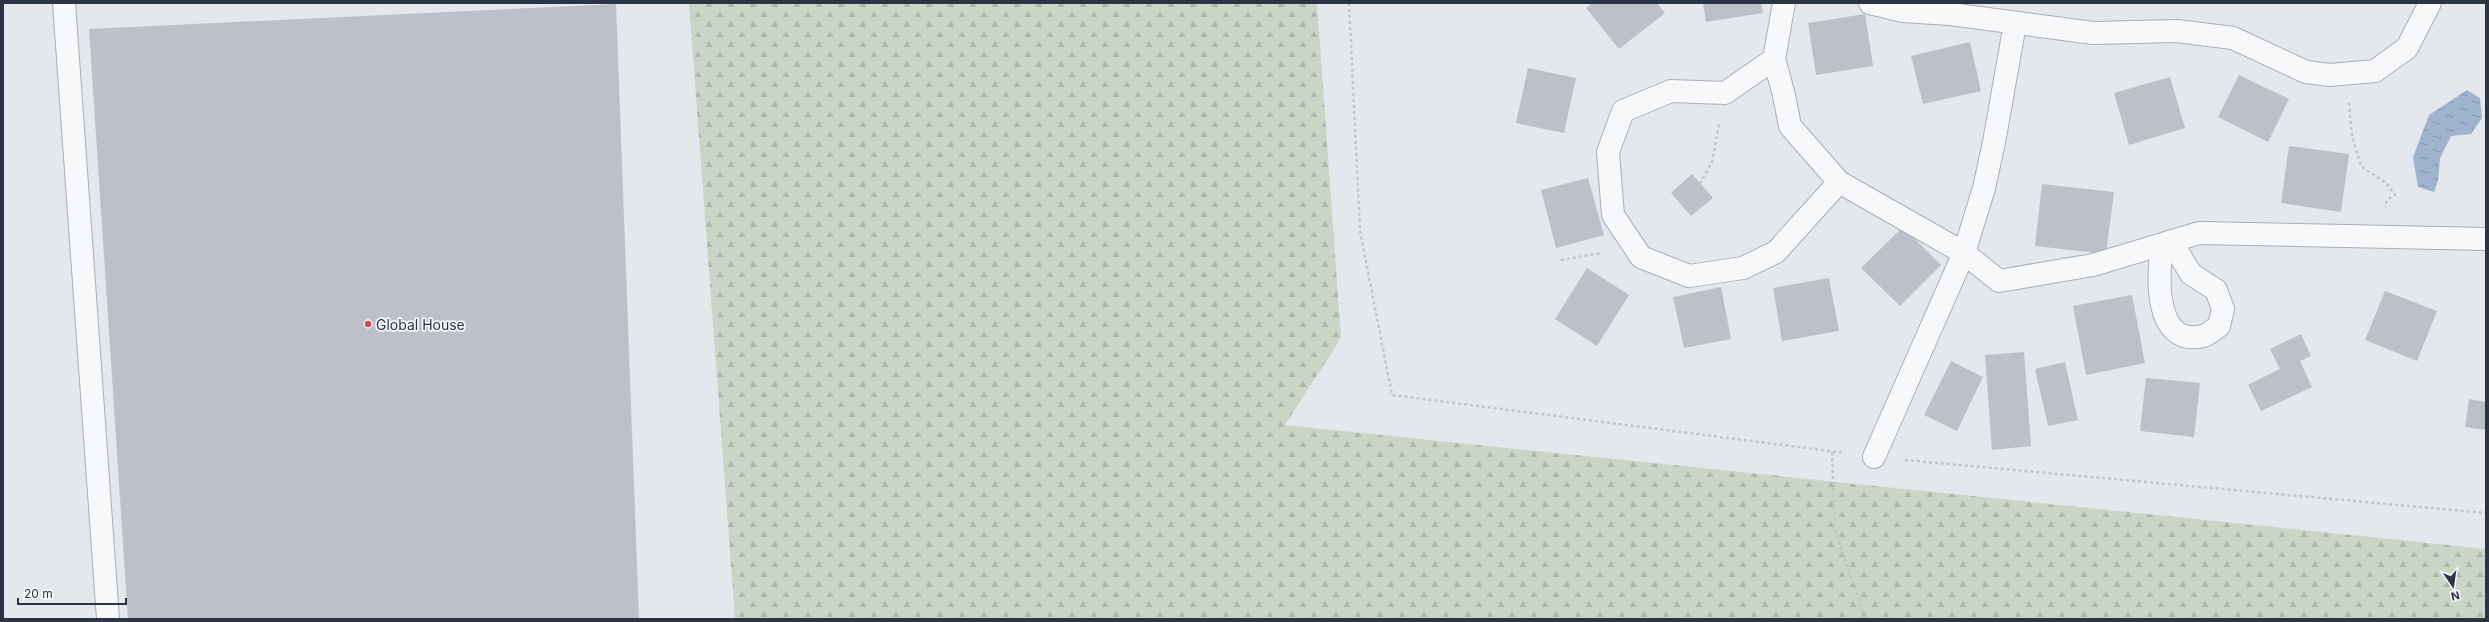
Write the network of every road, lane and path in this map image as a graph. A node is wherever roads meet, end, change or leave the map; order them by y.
1 (64, 3) edge
2 (1349, 3) edge
3 (1784, 3) edge
4 (1870, 3) edge
5 (2430, 3) edge
6 (2015, 24) junction
7 (1774, 59) junction
8 (2353, 73) junction
9 (1725, 93) junction
10 (1839, 182) junction
11 (1694, 194) dead end
12 (2379, 236) junction
13 (2486, 239) edge
14 (1635, 247) junction
15 (1964, 253) junction
16 (1561, 260) dead end
17 (1832, 452) junction
18 (1874, 457) junction
19 (2486, 513) edge
20 (108, 619) edge
21 (1864, 619) edge

1 - 20 street
2 - 17 path
3 - 7 street
4 - 6 street
5 - 8 street
6 - 8 street
6 - 15 street
7 - 9 street
7 - 10 street
8 - 12 path
9 - 11 path
9 - 14 street
10 - 14 street
10 - 15 street
12 - 13 street
12 - 15 street
14 - 16 path
15 - 18 street
17 - 18 path
17 - 21 path
18 - 19 path

